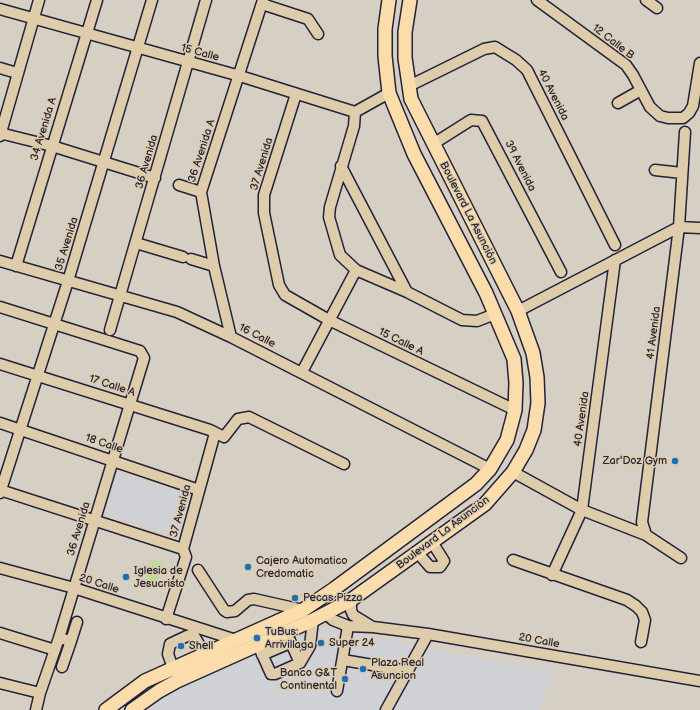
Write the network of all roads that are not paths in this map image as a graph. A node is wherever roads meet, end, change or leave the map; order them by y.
1 (39, 0) edge
2 (97, 0) edge
3 (152, 0) edge
4 (206, 0) edge
5 (389, 0) edge
6 (410, 0) edge
7 (537, 0) edge
8 (646, 0) edge
9 (262, 2) edge
10 (657, 8) dead end
11 (0, 9) edge
12 (34, 18) junction
13 (85, 34) junction
14 (318, 34) dead end
15 (137, 49) junction
16 (188, 62) junction
17 (700, 63) edge
18 (0, 68) edge
19 (16, 74) junction
20 (240, 76) junction
21 (409, 86) junction
22 (641, 90) junction
23 (389, 93) junction
24 (296, 94) junction
25 (618, 103) dead end
26 (415, 106) junction
27 (355, 112) junction
28 (398, 115) junction
29 (685, 132) dead end
30 (0, 134) edge
31 (433, 144) junction
32 (52, 146) junction
33 (104, 163) junction
34 (341, 166) junction
35 (655, 170) dead end
36 (682, 173) junction
37 (155, 178) junction
38 (453, 181) junction
39 (179, 185) dead end
40 (433, 191) junction
41 (201, 192) junction
42 (679, 227) junction
43 (700, 228) edge
44 (136, 243) junction
45 (615, 245) dead end
46 (615, 260) junction
47 (0, 261) edge
48 (16, 266) junction
49 (214, 266) junction
50 (352, 268) junction
51 (561, 272) dead end
52 (68, 281) junction
53 (504, 284) junction
54 (281, 290) joint
55 (407, 292) junction
56 (486, 293) junction
57 (120, 296) junction
58 (0, 307) edge
59 (518, 311) junction
60 (495, 314) junction
61 (329, 320) junction
62 (54, 323) junction
63 (110, 330) dead end
64 (231, 337) junction
65 (0, 364) edge
66 (302, 372) junction
67 (38, 375) junction
68 (130, 404) junction
69 (514, 410) junction
70 (0, 423) edge
71 (20, 429) junction
72 (215, 433) junction
73 (507, 440) junction
74 (526, 450) junction
75 (113, 460) junction
76 (344, 464) dead end
77 (490, 469) junction
78 (513, 472) junction
79 (199, 490) junction
80 (0, 491) edge
81 (453, 501) junction
82 (582, 510) junction
83 (466, 518) junction
84 (94, 520) junction
85 (646, 535) junction
86 (432, 542) junction
87 (184, 549) junction
88 (418, 553) junction
89 (681, 558) dead end
90 (513, 560) dead end
91 (0, 568) edge
92 (198, 570) dead end
93 (552, 575) junction
94 (74, 588) junction
95 (334, 589) junction
96 (351, 600) junction
97 (303, 610) junction
98 (325, 613) junction
99 (166, 618) junction
100 (313, 620) junction
101 (77, 622) dead end
102 (348, 626) junction
103 (373, 627) junction
104 (194, 631) junction
105 (0, 633) edge
106 (428, 634) junction
107 (288, 637) junction
108 (59, 638) junction
109 (236, 640) junction
110 (71, 641) junction
111 (641, 642) dead end
112 (55, 650) junction
113 (260, 650) junction
114 (205, 654) junction
115 (343, 660) junction
116 (300, 663) junction
117 (62, 667) dead end
118 (173, 668) junction
119 (408, 671) junction
120 (700, 681) edge
121 (0, 683) edge
122 (337, 691) dead end
123 (40, 692) junction
124 (36, 710) edge
125 (106, 710) edge
126 (132, 710) edge
127 (386, 710) edge

1 - 12 street
2 - 13 street, 34 Avenida A
3 - 15 street, 35 Avenida
4 - 16 street, 36 Avenida
5 - 23 main road, Boulevard La Asunción
6 - 21 main road, Boulevard La Asunción
7 - 22 street, 12 Calle B
8 - 10 street
9 - 14 street
9 - 20 street, 36 Avenida A
11 - 12 street, 15 Calle
12 - 13 street, 15 Calle
12 - 19 street
13 - 15 street, 15 Calle
13 - 32 street, 34 Avenida A
15 - 16 street, 15 Calle
15 - 33 street, 35 Avenida
16 - 20 street, 15 Calle
16 - 37 street, 36 Avenida
17 - 22 street, 12 Calle B
18 - 19 street
19 - 30 street
20 - 24 street, 15 Calle
20 - 41 street, 36 Avenida A
21 - 26 main road, Boulevard La Asunción
21 - 45 street, 40 Avenida
22 - 25 street
23 - 27 street
23 - 28 main road, Boulevard La Asunción
24 - 27 street, 15 Calle
24 - 54 street, 37 Avenida
26 - 28 main road
26 - 31 main road, Boulevard La Asunción
27 - 34 street
28 - 40 main road, Boulevard La Asunción
29 - 36 street, 41 Avenida
30 - 32 street
31 - 38 main road, Boulevard La Asunción
31 - 51 street, 39 Avenida
32 - 33 street
32 - 48 street, 34 Avenida A
33 - 37 street
33 - 52 street, 35 Avenida
34 - 50 street
34 - 55 street
35 - 36 street
36 - 42 street, 41 Avenida
37 - 44 street, 36 Avenida
38 - 40 main road
38 - 53 main road, Boulevard La Asunción
39 - 41 street
40 - 56 main road, Boulevard La Asunción
41 - 49 street, 36 Avenida A
42 - 43 street
42 - 46 street
42 - 85 street, 41 Avenida
44 - 49 street
44 - 57 street, 36 Avenida
46 - 59 street
46 - 82 street, 40 Avenida
47 - 48 street, 16 Calle
48 - 52 street, 16 Calle
49 - 64 street, 36 Avenida A
50 - 55 street
50 - 61 street
52 - 57 street, 16 Calle
52 - 62 street, 35 Avenida
53 - 56 main road
53 - 59 main road, Boulevard La Asunción
54 - 61 street, 15 Calle A
55 - 60 street
56 - 60 main road, Boulevard La Asunción
57 - 63 street, 36 Avenida
57 - 64 street, 16 Calle
58 - 62 street
59 - 74 main road, Boulevard La Asunción
60 - 69 main road, Boulevard La Asunción
61 - 66 street
61 - 69 street, 15 Calle A
62 - 67 street, 35 Avenida
62 - 68 street, 36 Avenida
64 - 66 street, 16 Calle
65 - 67 street, 17 Calle A
66 - 77 street, 16 Calle
67 - 68 street, 17 Calle A
67 - 71 street, 35 Avenida
68 - 72 street, 17 Calle A
68 - 75 street, 36 Avenida
69 - 73 main road, Boulevard La Asunción
70 - 71 street, 18 Calle
71 - 75 street, 18 Calle
71 - 80 street, 35 Avenida
72 - 76 street
72 - 79 street, 37 Avenida
73 - 74 main road
73 - 77 main road, Boulevard La Asunción
74 - 78 main road, Boulevard La Asunción
75 - 79 street, 18 Calle
75 - 84 street, 36 Avenida
77 - 81 main road, Boulevard La Asunción
78 - 82 street
78 - 83 main road, Boulevard La Asunción
79 - 87 street, 37 Avenida
80 - 84 street
81 - 83 main road
81 - 95 main road, Boulevard La Asunción
82 - 85 street
82 - 93 street, 40 Avenida
83 - 86 main road, Boulevard La Asunción
84 - 87 street
84 - 94 street, 36 Avenida
85 - 89 street
86 - 88 main road, Boulevard La Asunción
86 - 88 street
87 - 99 street, 37 Avenida
88 - 96 main road, Boulevard La Asunción
90 - 93 street
91 - 94 street, 20 Calle
92 - 97 street
93 - 111 street
94 - 99 street, 20 Calle
94 - 108 street, 36 Avenida
95 - 97 main road, Boulevard La Asunción
95 - 98 main road
96 - 98 main road, Boulevard La Asunción
96 - 103 street, 20 Calle
97 - 109 main road, Boulevard La Asunción
98 - 100 main road, Boulevard La Asunción
98 - 102 street, 20 Calle
99 - 104 street, 20 Calle
100 - 107 main road, Boulevard La Asunción
100 - 116 street
101 - 110 street
102 - 103 street, 20 Calle
102 - 115 street
103 - 106 street, 20 Calle
104 - 109 street, 20 Calle
104 - 114 street
104 - 118 street
105 - 112 street
106 - 119 street
106 - 120 street, 20 Calle
107 - 113 main road, Boulevard La Asunción
107 - 116 street
108 - 110 street
108 - 112 street, 36 Avenida
109 - 114 main road, Boulevard La Asunción
110 - 117 street
112 - 123 street, 36 Avenida
113 - 116 street
113 - 126 main road, Boulevard La Asunción
114 - 118 main road, Boulevard La Asunción
115 - 119 street
115 - 122 street
118 - 125 main road, Boulevard La Asunción
119 - 127 street
121 - 123 street
123 - 124 street, 36 Avenida

